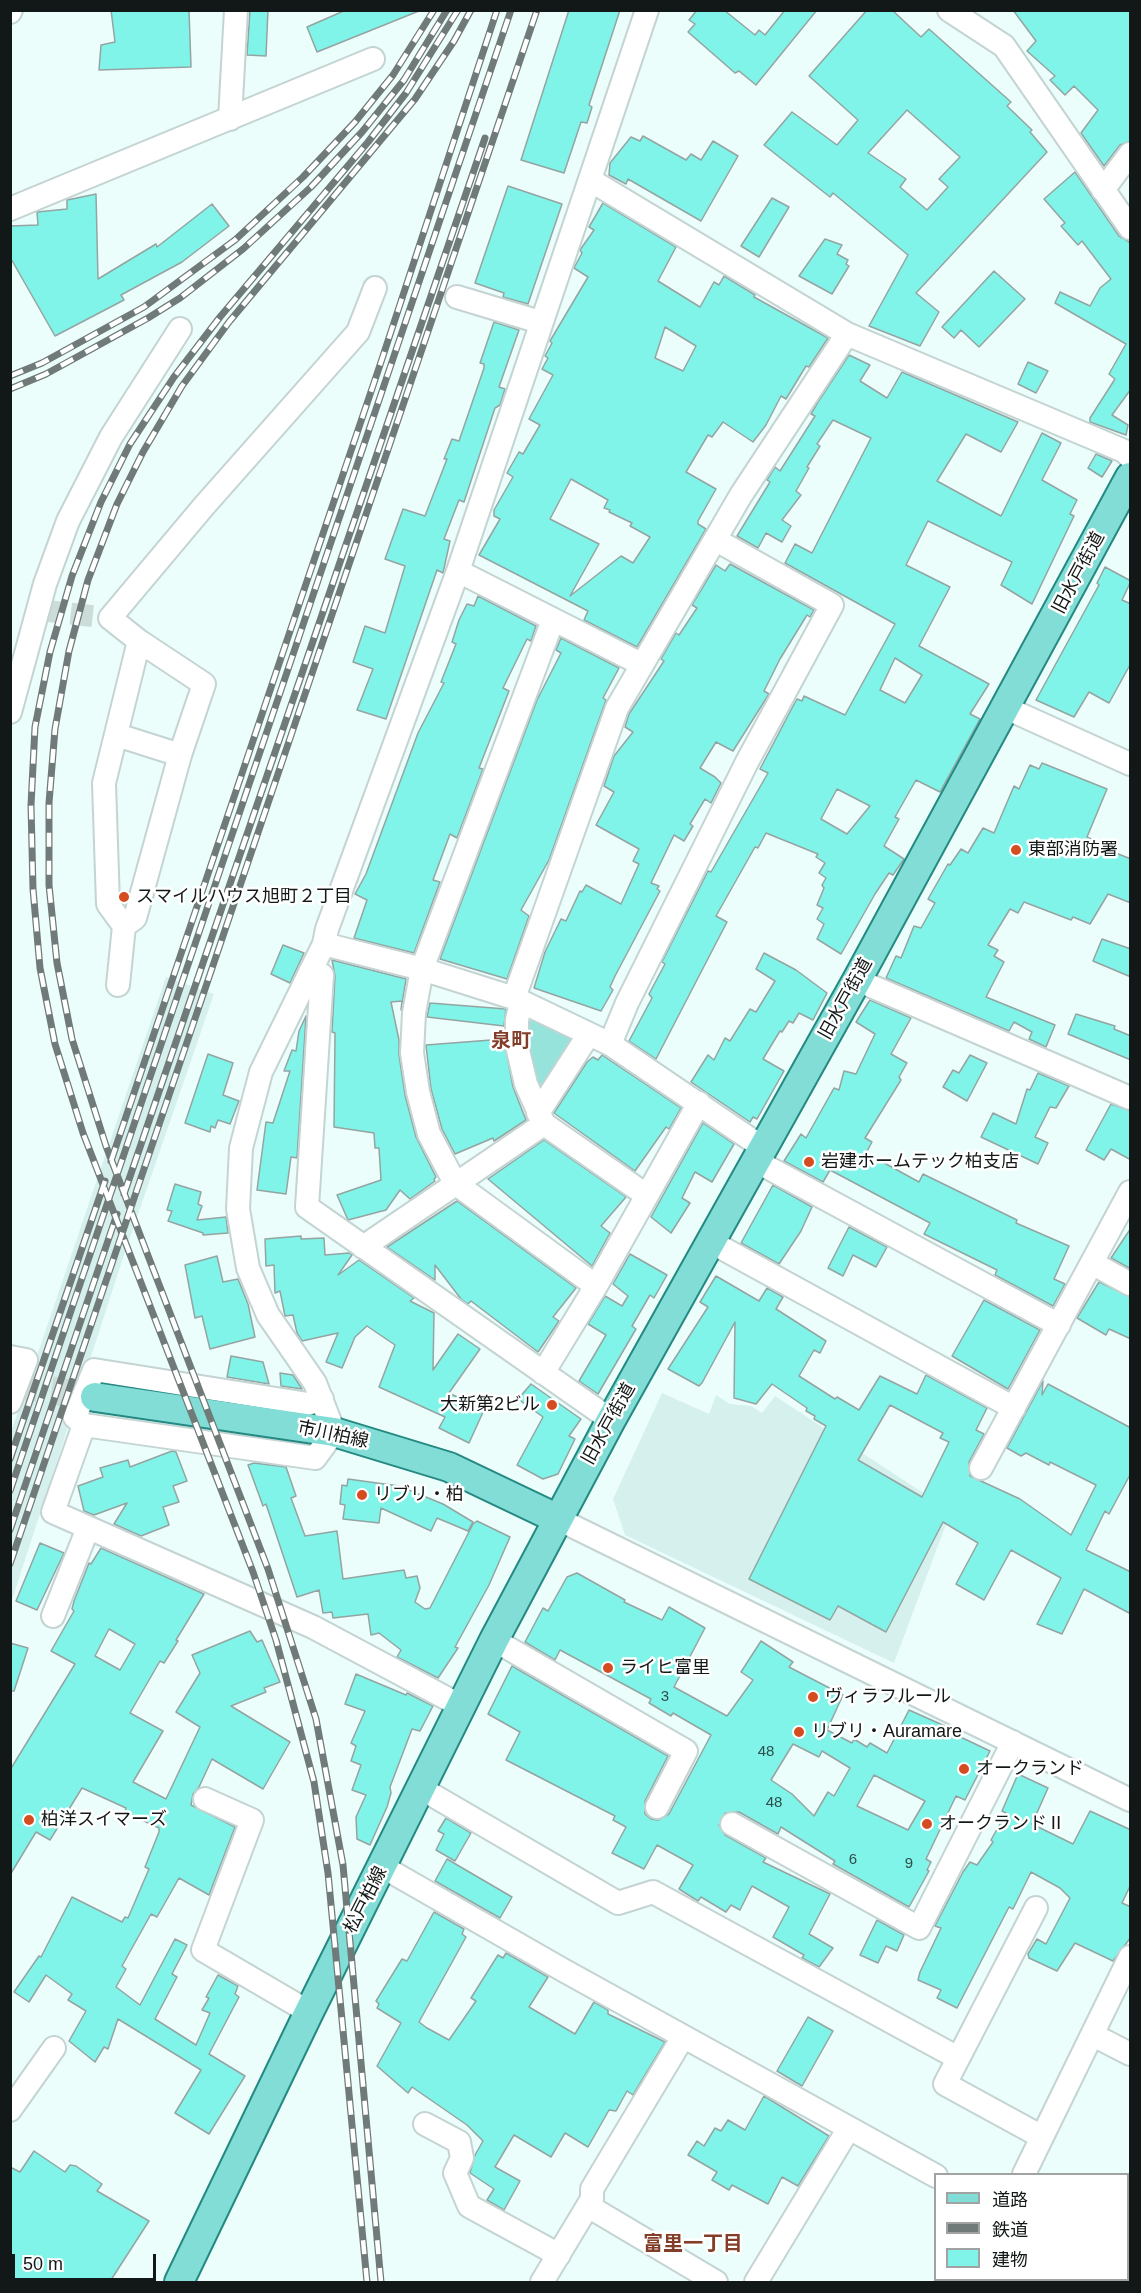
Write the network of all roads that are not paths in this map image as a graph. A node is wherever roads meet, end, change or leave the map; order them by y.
1 (236, 10) edge
2 (949, 10) edge
3 (652, 12) edge
4 (373, 59) dead end
5 (230, 120) junction
6 (1131, 154) edge
7 (590, 180) junction
8 (1103, 190) junction
9 (10, 209) edge
10 (1131, 228) edge
11 (375, 288) dead end
12 (457, 297) dead end
13 (540, 322) junction
14 (180, 329) dead end
15 (847, 333) junction
16 (1131, 457) edge
17 (1131, 477) edge
18 (716, 540) junction
19 (458, 570) junction
20 (553, 620) junction
21 (139, 641) junction
22 (641, 664) junction
23 (1006, 708) junction
24 (10, 712) edge
25 (117, 735) junction
26 (180, 755) junction
27 (1131, 764) edge
28 (124, 926) junction
29 (324, 944) junction
30 (422, 969) junction
31 (310, 972) junction
32 (857, 980) junction
33 (118, 985) dead end
34 (518, 1000) junction
35 (589, 1034) junction
36 (610, 1044) junction
37 (1131, 1098) edge
38 (699, 1103) junction
39 (541, 1119) junction
40 (758, 1154) junction
41 (455, 1183) junction
42 (1131, 1192) edge
43 (646, 1194) junction
44 (711, 1242) junction
45 (363, 1247) junction
46 (1092, 1263) junction
47 (1131, 1284) edge
48 (596, 1286) junction
49 (1059, 1325) junction
50 (10, 1357) edge
51 (543, 1373) junction
52 (95, 1397) tunnel mouth
53 (322, 1399) junction
54 (10, 1402) edge
55 (1014, 1408) junction
56 (611, 1420) junction
57 (84, 1425) junction
58 (334, 1432) junction
59 (981, 1468) dead end
60 (558, 1519) junction
61 (88, 1528) junction
62 (53, 1616) dead end
63 (494, 1641) junction
64 (461, 1706) junction
65 (1012, 1742) junction
66 (422, 1789) junction
67 (205, 1799) dead end
68 (1131, 1800) edge
69 (657, 1807) dead end
70 (732, 1824) dead end
71 (383, 1867) junction
72 (1036, 1908) dead end
73 (1131, 1957) edge
74 (309, 2012) junction
75 (1093, 2035) junction
76 (683, 2037) junction
77 (54, 2048) dead end
78 (1131, 2054) edge
79 (958, 2058) junction
80 (10, 2110) edge
81 (425, 2124) dead end
82 (849, 2128) junction
83 (1042, 2138) junction
84 (1025, 2173) edge
85 (934, 2175) edge
86 (588, 2206) junction
87 (559, 2255) junction
88 (179, 2283) edge
89 (542, 2283) edge
90 (716, 2283) edge
91 (756, 2283) edge

1 - 5 street
2 - 8 street
3 - 7 street
4 - 5 street
5 - 9 street
6 - 8 street
7 - 13 street
7 - 15 street
8 - 10 street
11 - 21 street
12 - 13 street
13 - 19 street
14 - 24 street
15 - 16 street
15 - 18 street
17 - 23 main road, 旧水戸街道
18 - 22 street
18 - 36 street
19 - 20 street
19 - 29 street
20 - 22 street
20 - 30 street
21 - 25 street
21 - 26 street
22 - 34 street
23 - 27 street
23 - 32 main road, 旧水戸街道
25 - 26 street
25 - 28 street
26 - 28 street
28 - 33 street
29 - 30 street
29 - 31 street
30 - 34 street
30 - 41 street
31 - 45 street
31 - 53 street
32 - 37 street
32 - 40 main road, 旧水戸街道
34 - 35 street
34 - 39 street
35 - 36 street
35 - 39 street
36 - 38 street
38 - 40 street
38 - 43 street
39 - 41 street
39 - 43 street
40 - 44 main road, 旧水戸街道
40 - 49 street
41 - 45 street
41 - 48 street
42 - 46 street
43 - 48 street
44 - 55 street
44 - 56 main road, 旧水戸街道
45 - 51 street
46 - 47 street
46 - 49 street
48 - 51 street
49 - 55 street
50 - 54 street
51 - 56 street
52 - 58 main road, 市川柏線
53 - 57 street
53 - 58 street
55 - 59 street
56 - 60 main road, 旧水戸街道
57 - 58 street
57 - 61 street
58 - 60 main road, 市川柏線
60 - 63 main road, 松戸柏線
60 - 65 street
61 - 62 street
61 - 64 street
63 - 64 main road, 松戸柏線
63 - 69 street
64 - 66 main road, 松戸柏線
65 - 68 street
65 - 70 street
66 - 71 main road, 松戸柏線
66 - 79 street
67 - 74 street
71 - 74 main road, 松戸柏線
71 - 76 street
72 - 79 street
73 - 75 street
74 - 88 main road, 松戸柏線
75 - 78 street
75 - 83 street
76 - 82 street
76 - 86 street
77 - 80 street
79 - 83 street
81 - 87 street
82 - 85 street
82 - 91 street
83 - 84 street
86 - 87 street
86 - 90 street
87 - 89 street

